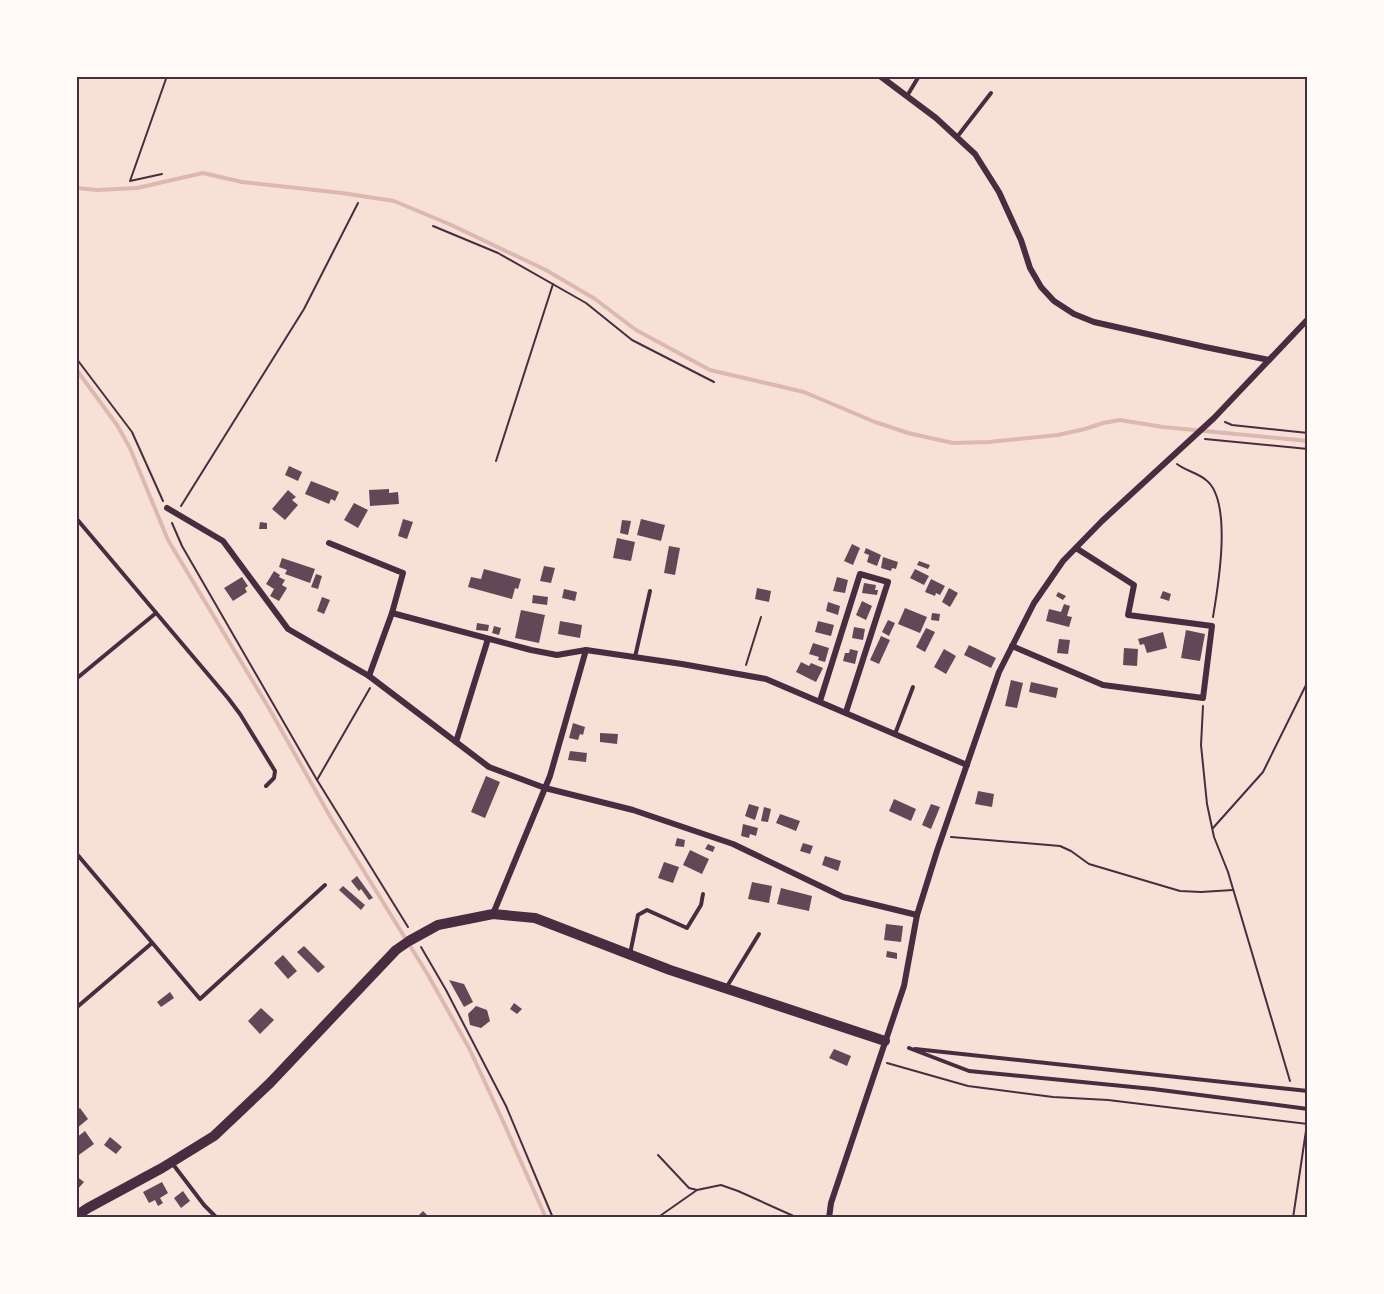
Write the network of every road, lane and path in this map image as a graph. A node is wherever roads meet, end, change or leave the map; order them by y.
1 (168, 76) edge
2 (880, 76) edge
3 (919, 76) edge
4 (991, 93) dead end
5 (907, 96) junction
6 (957, 138) junction
7 (162, 174) dead end
8 (358, 203) dead end
9 (433, 226) dead end
10 (553, 284) junction
11 (1308, 319) edge
12 (76, 358) edge
13 (1269, 360) junction
14 (714, 382) dead end
15 (1214, 418) junction
16 (1308, 433) edge
17 (1194, 438) junction
18 (1308, 449) edge
19 (1172, 458) junction
20 (496, 461) dead end
21 (167, 508) junction
22 (176, 514) junction
23 (76, 518) edge
24 (329, 543) dead end
25 (1076, 548) junction
26 (650, 591) dead end
27 (156, 613) junction
28 (392, 613) junction
29 (761, 617) dead end
30 (1212, 626) junction
31 (488, 639) junction
32 (1012, 646) junction
33 (586, 650) junction
34 (635, 657) junction
35 (743, 674) junction
36 (372, 678) junction
37 (76, 679) edge
38 (1308, 681) edge
39 (913, 687) dead end
40 (1203, 698) junction
41 (820, 701) junction
42 (846, 712) junction
43 (895, 735) junction
44 (456, 742) junction
45 (967, 765) junction
46 (317, 780) junction
47 (266, 786) dead end
48 (545, 788) junction
49 (1212, 828) junction
50 (942, 836) junction
51 (76, 853) edge
52 (325, 885) dead end
53 (1234, 890) junction
54 (703, 894) dead end
55 (493, 914) junction
56 (917, 915) junction
57 (759, 934) dead end
58 (415, 937) junction
59 (152, 943) junction
60 (630, 955) junction
61 (726, 988) junction
62 (76, 1008) edge
63 (885, 1041) junction
64 (878, 1061) junction
65 (1292, 1090) junction
66 (1308, 1091) edge
67 (1308, 1109) edge
68 (1307, 1124) edge
69 (658, 1155) dead end
70 (172, 1162) junction
71 (697, 1190) junction
72 (76, 1216) edge
73 (217, 1218) edge
74 (553, 1218) edge
75 (657, 1218) edge
76 (798, 1218) edge
77 (829, 1218) edge
78 (1293, 1218) edge

1 - 7 path
2 - 5 street
3 - 5 lane
4 - 6 lane
5 - 6 street
6 - 13 street
8 - 22 path
9 - 10 path
10 - 14 path
10 - 20 path
11 - 13 street
12 - 21 path
13 - 15 street
15 - 16 path
15 - 17 street
17 - 18 path
17 - 19 street
19 - 25 street
19 - 30 path
21 - 22 street
21 - 46 path
22 - 36 street
23 - 27 lane
24 - 28 street
25 - 30 street
25 - 32 street
26 - 34 lane
27 - 37 lane
27 - 47 lane
28 - 31 street
28 - 36 street
29 - 35 path
30 - 40 street
31 - 33 street
31 - 44 street
32 - 40 street
32 - 45 street
33 - 34 street
33 - 48 street
34 - 35 street
35 - 41 street
36 - 44 street
36 - 46 path
38 - 49 path
39 - 43 lane
40 - 49 path
41 - 42 street
41 - 42 street
42 - 43 street
43 - 45 street
44 - 48 street
45 - 50 street
46 - 58 path
48 - 55 street
48 - 56 street
49 - 53 path
50 - 53 path
50 - 56 street
51 - 59 lane
52 - 59 lane
53 - 65 path
54 - 60 lane
55 - 58 street
55 - 60 street
56 - 63 street
57 - 61 lane
58 - 70 street
58 - 74 path
59 - 62 lane
60 - 61 street
61 - 63 street
63 - 64 street
64 - 68 path
64 - 77 street
65 - 66 lane
65 - 67 lane
68 - 78 path
69 - 71 path
70 - 72 street
70 - 73 lane
71 - 75 path
71 - 76 path

